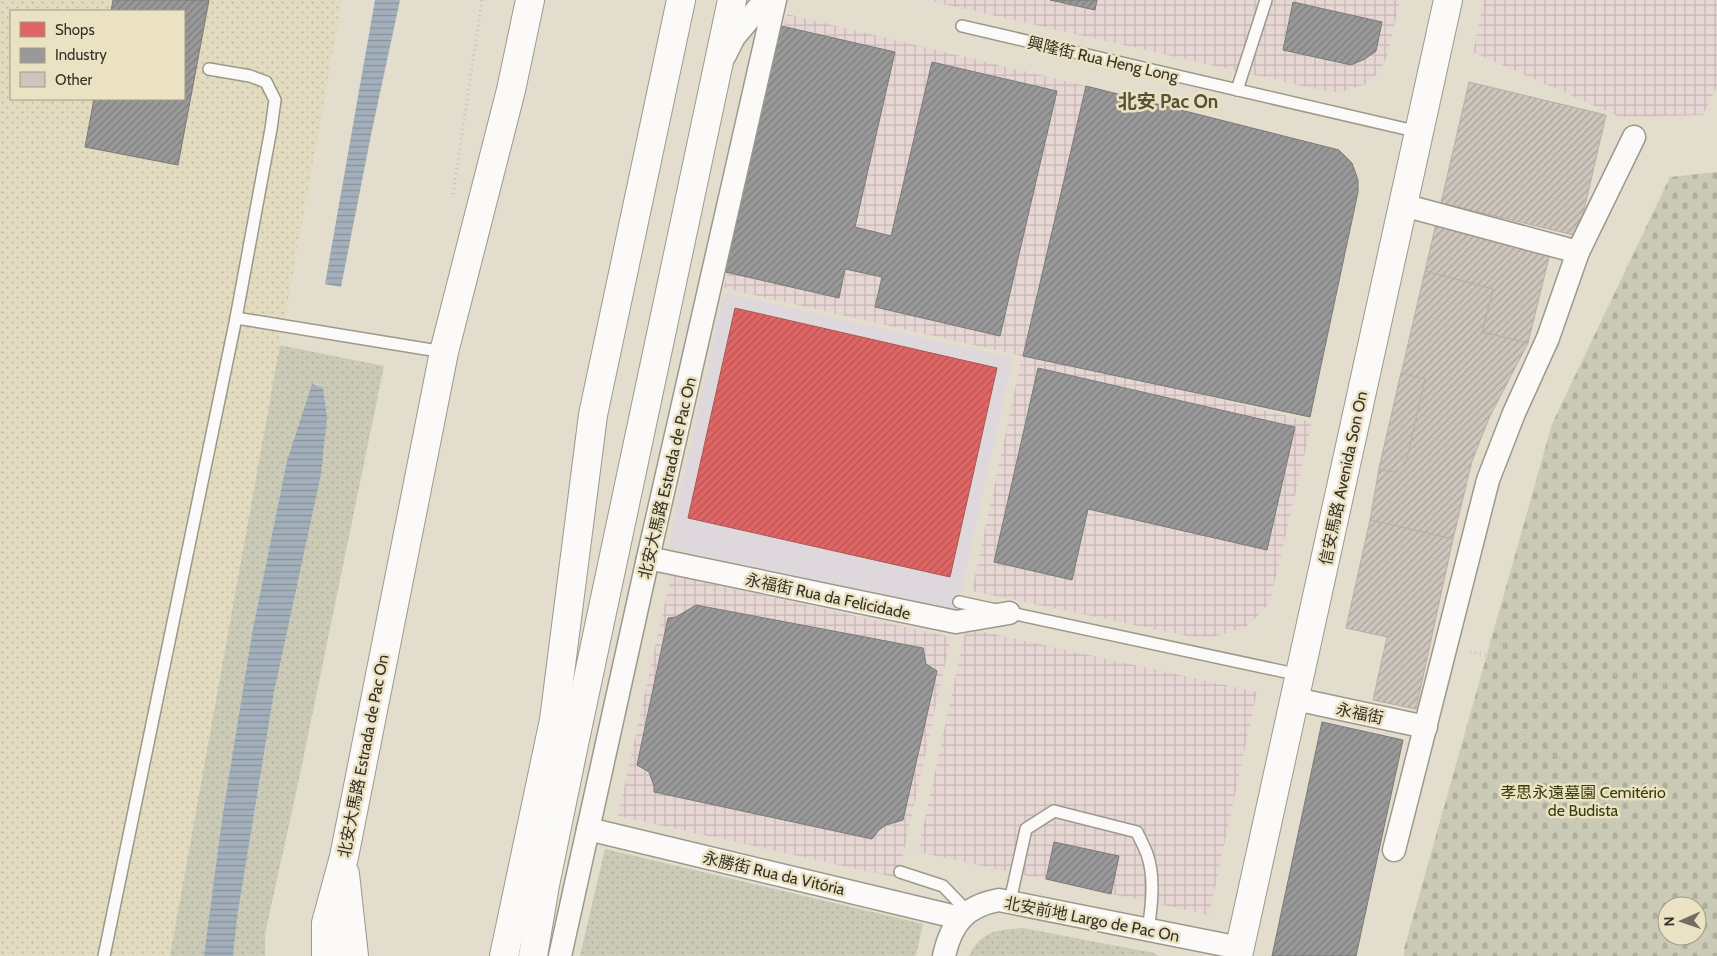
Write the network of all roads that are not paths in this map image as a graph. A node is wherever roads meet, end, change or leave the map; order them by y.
1 (518, 0) edge
2 (530, 0) edge
3 (681, 0) edge
4 (732, 0) edge
5 (766, 0) edge
6 (775, 0) edge
7 (1266, 0) edge
8 (1448, 0) edge
9 (962, 26) dead end
10 (209, 68) dead end
11 (716, 75) junction
12 (511, 90) junction
13 (1237, 90) junction
14 (1419, 132) junction
15 (1634, 138) dead end
16 (1403, 205) junction
17 (1578, 252) junction
18 (236, 318) junction
19 (444, 352) junction
20 (648, 558) junction
21 (959, 602) dead end
22 (1009, 613) junction
23 (1297, 687) junction
24 (1426, 727) junction
25 (588, 829) junction
26 (1394, 850) dead end
27 (344, 857) junction
28 (900, 872) dead end
29 (1010, 901) junction
30 (964, 915) junction
31 (1148, 929) junction
32 (1239, 952) edge
33 (104, 956) edge
34 (326, 956) edge
35 (354, 956) edge
36 (504, 956) edge
37 (533, 956) edge
38 (560, 956) edge
39 (944, 956) edge

1 - 12 main road
2 - 12 main road, 北安大馬路 Estrada de Pac On
3 - 36 main road
4 - 11 main road, 北安大馬路 Estrada de Pac On
5 - 11 street
6 - 20 street, 北安大馬路 Estrada de Pac On
7 - 13 lane
8 - 14 main road, 信安馬路 Avenida Son On
9 - 13 lane, 興隆街 Rua Heng Long
10 - 18 lane
11 - 37 main road, 北安大馬路 Estrada de Pac On
12 - 19 main road, 北安大馬路 Estrada de Pac On
13 - 14 lane, 興隆街 Rua Heng Long
14 - 16 main road, 信安馬路 Avenida Son On
15 - 17 street
16 - 17 street
16 - 23 main road, 信安馬路 Avenida Son On
17 - 24 street
18 - 19 lane
18 - 33 lane
19 - 27 main road, 北安大馬路 Estrada de Pac On
20 - 22 street, 永福街 Rua da Felicidade
20 - 25 street, 北安大馬路 Estrada de Pac On
21 - 22 lane, 永福街 Rua da Felicidade
22 - 23 lane, 永福街 Rua da Felicidade
23 - 24 street, 永福街
23 - 32 main road, 信安馬路 Avenida Son On
24 - 26 street
25 - 30 street, 永勝街 Rua da Vitória
25 - 38 street, 北安大馬路 Estrada de Pac On
27 - 34 main road, 北安大馬路 Estrada de Pac On
27 - 35 main road
28 - 30 lane
29 - 30 street, 北安前地 Largo de Pac On
29 - 31 street, 北安前地 Largo de Pac On
29 - 31 lane
30 - 39 street
31 - 32 street, 北安前地 Largo de Pac On

